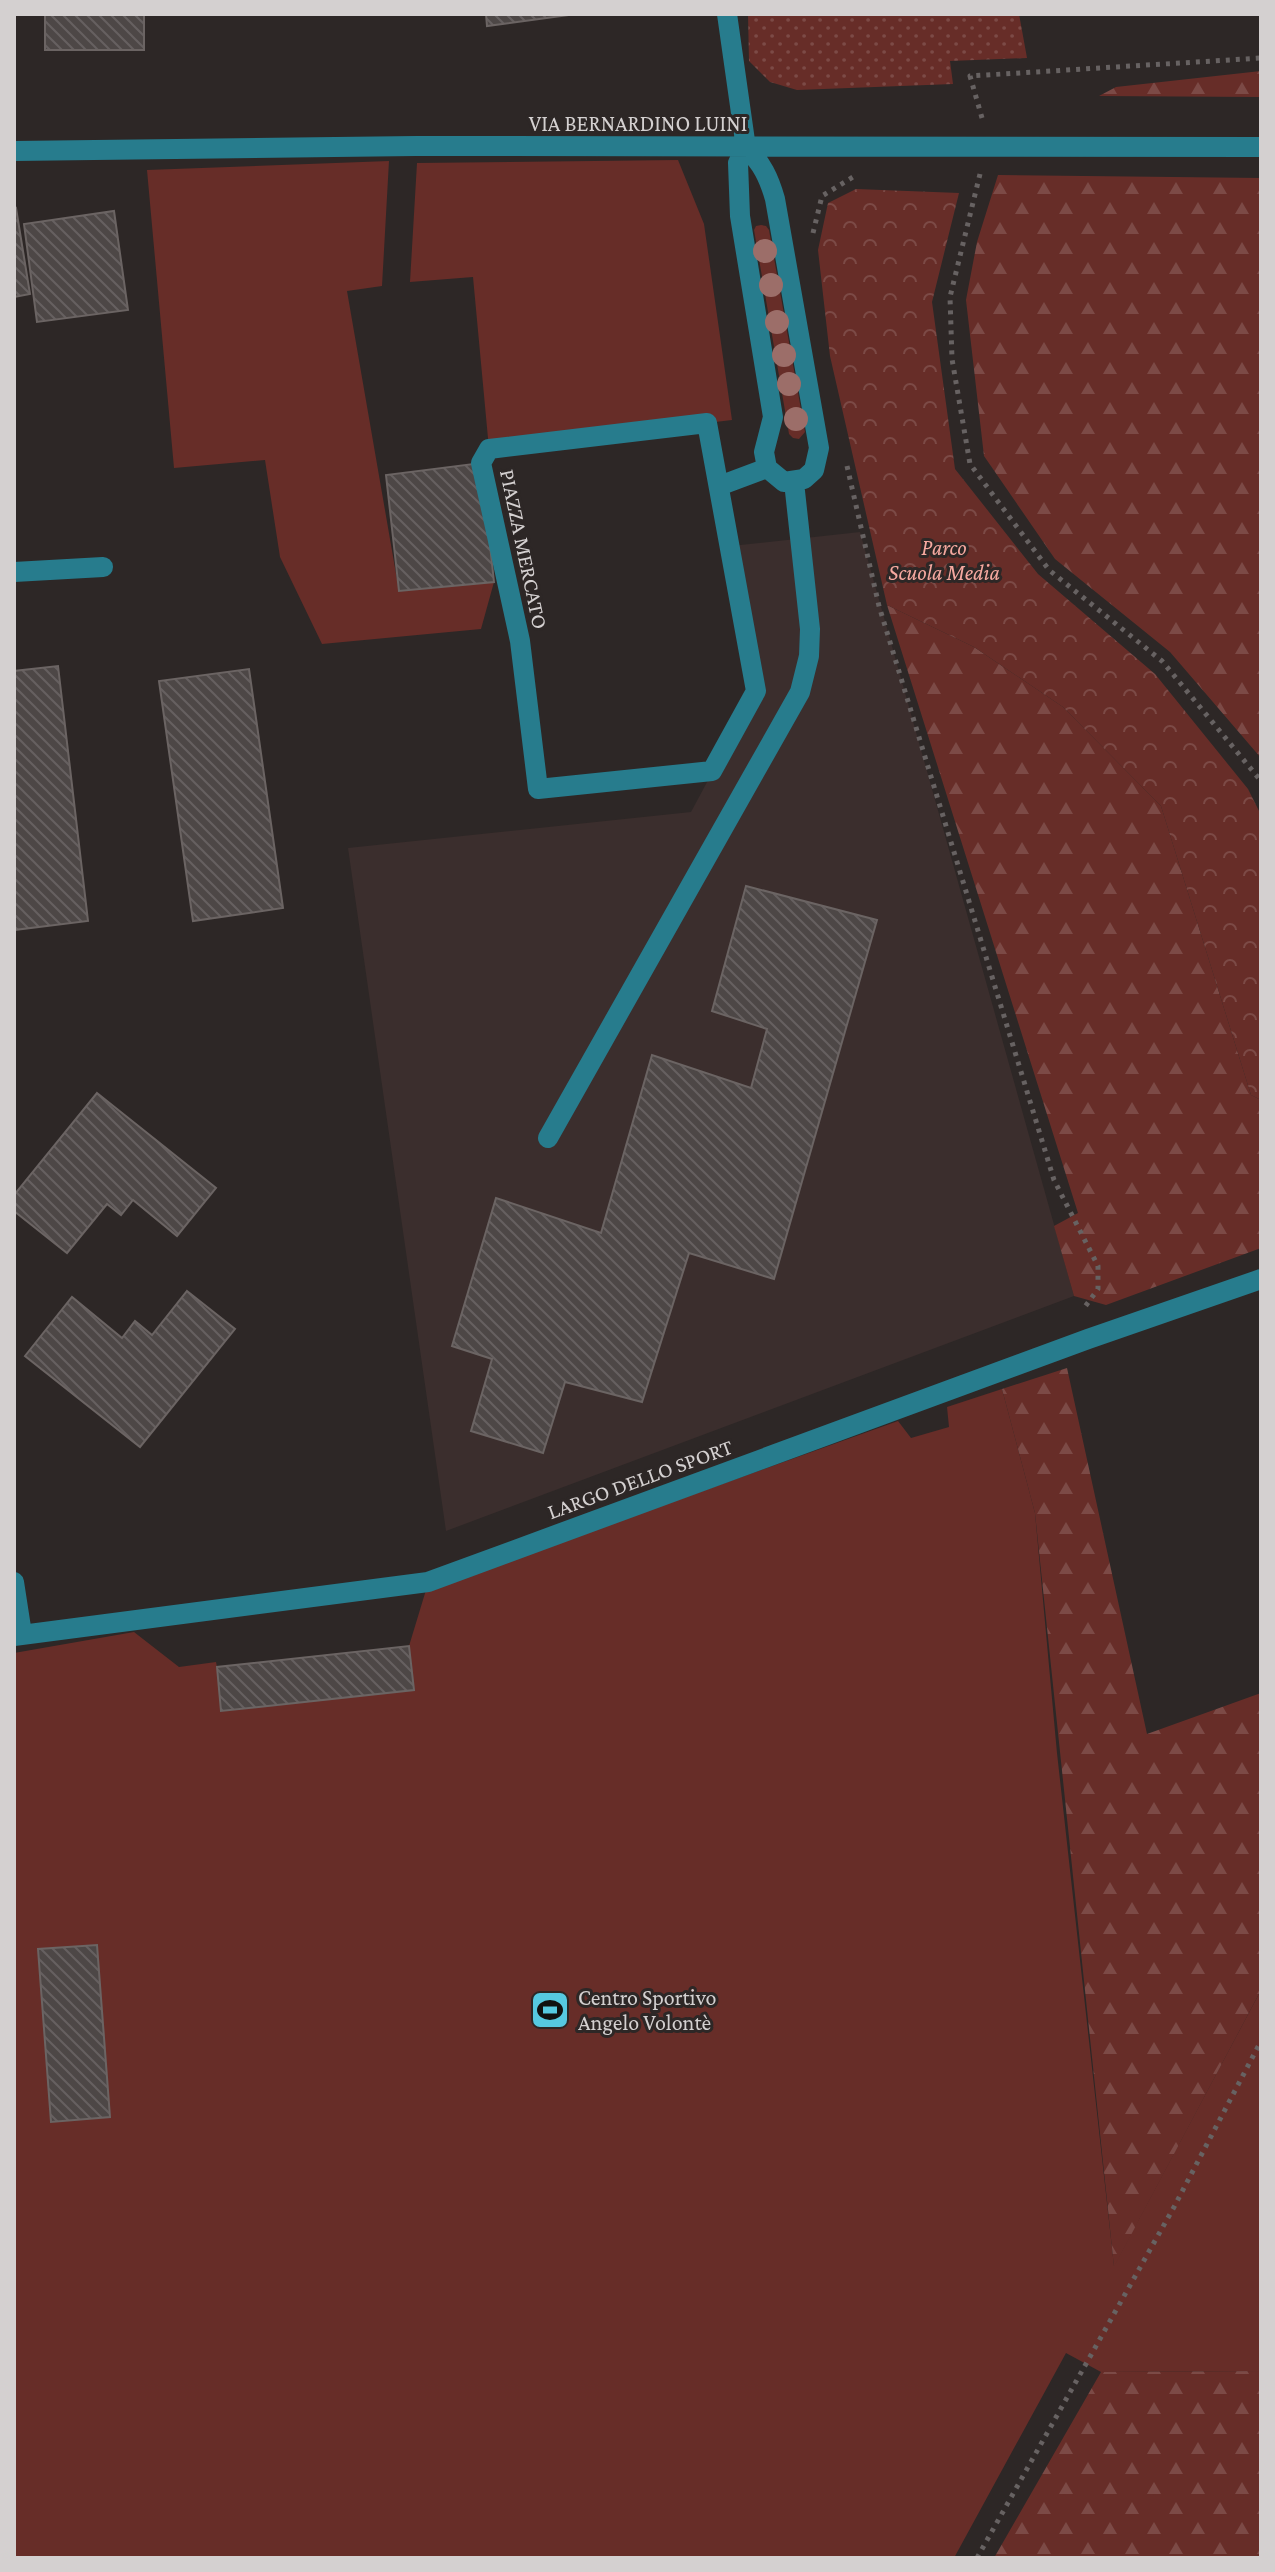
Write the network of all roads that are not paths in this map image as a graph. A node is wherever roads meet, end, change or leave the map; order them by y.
1 (727, 14) edge
2 (1261, 147) edge
3 (746, 148) junction
4 (14, 151) edge
5 (767, 468) junction
6 (794, 482) junction
7 (719, 486) junction
8 (103, 567) dead end
9 (14, 572) edge
10 (548, 1138) dead end
11 (1261, 1279) edge
12 (14, 1582) edge
13 (18, 1635) edge

1 - 3 street
2 - 3 street, VIA BERNARDINO LUINI
3 - 4 street, VIA BERNARDINO LUINI
3 - 5 street
3 - 6 street
5 - 6 street
5 - 7 street
6 - 10 street
7 - 7 street, PIAZZA MERCATO
8 - 9 street
11 - 13 street, LARGO DELLO SPORT
12 - 13 street

